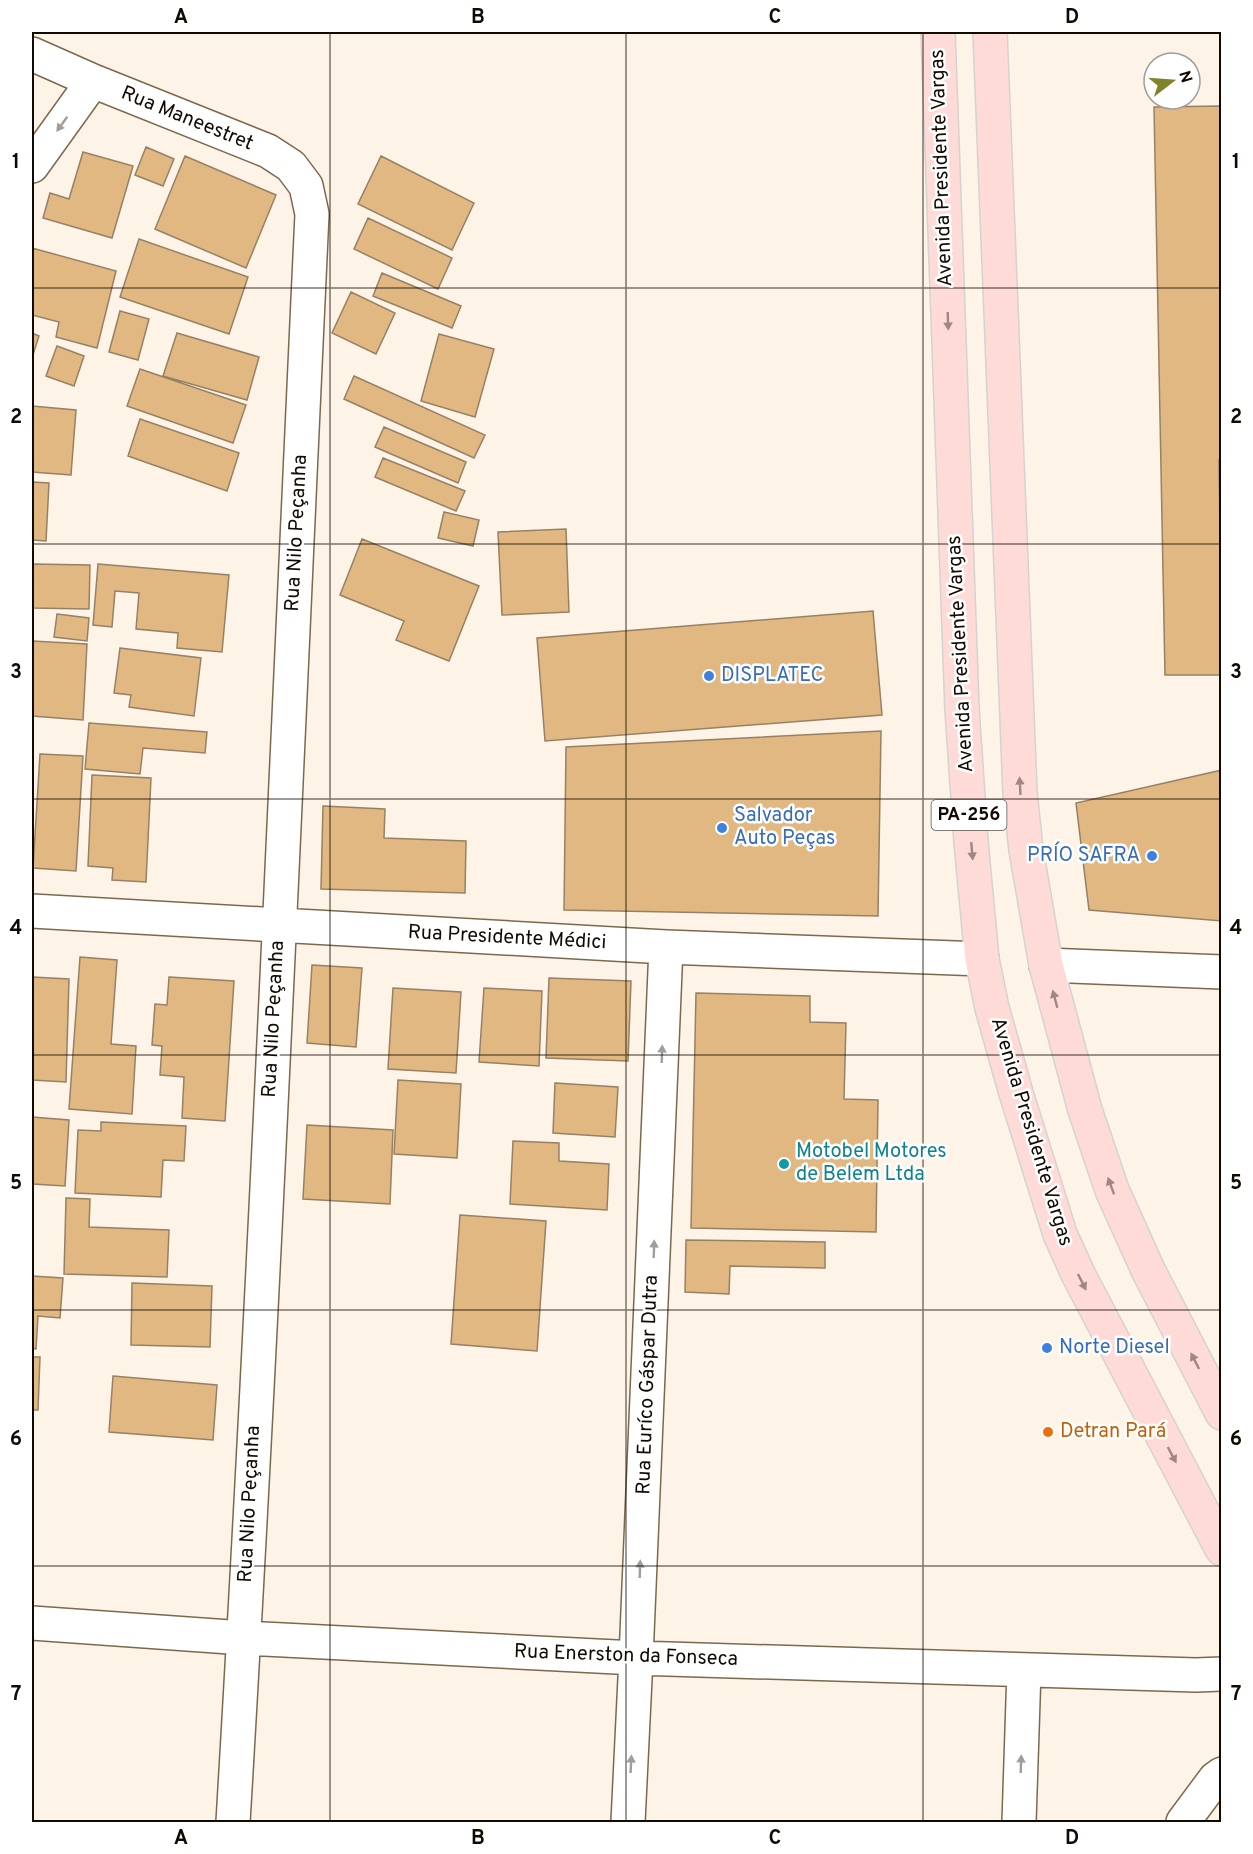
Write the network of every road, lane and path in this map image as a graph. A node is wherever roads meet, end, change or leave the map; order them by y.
1 (938, 32) edge
2 (990, 32) edge
3 (32, 54) edge
4 (93, 81) junction
5 (32, 166) edge
6 (312, 214) joint
7 (32, 912) edge
8 (279, 926) junction
9 (666, 947) junction
10 (982, 959) junction
11 (1047, 965) junction
12 (1221, 972) edge
13 (1221, 1413) edge
14 (1221, 1549) edge
15 (32, 1623) edge
16 (244, 1638) junction
17 (636, 1658) junction
18 (1024, 1670) junction
19 (1221, 1674) edge
20 (1221, 1774) edge
21 (233, 1822) edge
22 (628, 1822) edge
23 (1019, 1822) edge
24 (1183, 1822) edge

1 -> 10 main road, Avenida Presidente Vargas / PA-256
11 -> 2 main road, PA-256
3 - 4 street, Rua Maneestret
4 -> 5 street
4 - 6 street, Rua Maneestret
6 - 8 street, Rua Nilo Peçanha
7 - 8 street, Rua Presidente Médici
8 - 9 street, Rua Presidente Médici
8 - 16 street, Rua Nilo Peçanha
9 - 10 street, Rua Presidente Médici
17 -> 9 street, Rua Euríco Gáspar Dutra
10 -> 14 main road, Avenida Presidente Vargas / PA-256
11 - 12 street
13 -> 11 main road, PA-256
15 - 16 street, Rua Enerston da Fonseca
16 - 17 street, Rua Enerston da Fonseca
16 - 21 street, Rua Nilo Peçanha
17 - 18 street, Rua Enerston da Fonseca
22 -> 17 street, Rua Euríco Gáspar Dutra
18 - 19 street, Rua Enerston da Fonseca
23 -> 18 street
20 - 24 street

